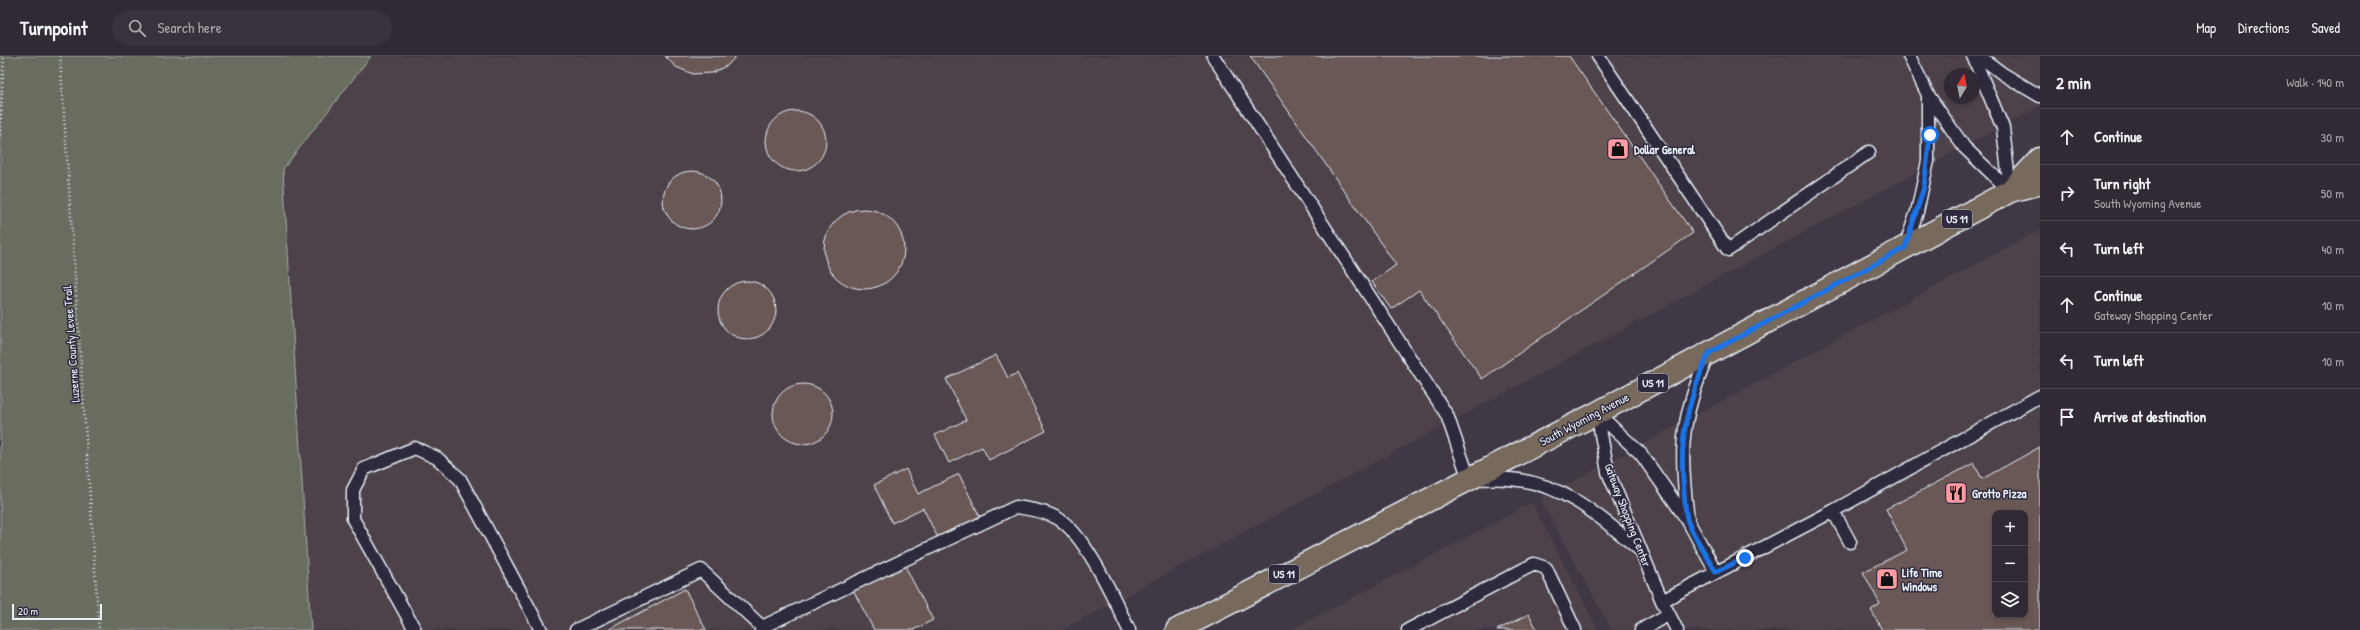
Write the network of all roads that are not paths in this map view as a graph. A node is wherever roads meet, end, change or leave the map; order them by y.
1 (1213, 56) edge
2 (1598, 56) edge
3 (1909, 56) edge
4 (1973, 56) edge
5 (1979, 56) edge
6 (1928, 95) junction
7 (2040, 96) edge
8 (1869, 152) dead end
9 (2040, 159) edge
10 (2040, 183) edge
11 (2010, 191) junction
12 (1905, 248) junction
13 (1709, 353) junction
14 (2040, 396) edge
15 (1597, 413) junction
16 (1469, 479) junction
17 (1833, 511) junction
18 (1688, 521) junction
19 (1850, 542) dead end
20 (1641, 551) junction
21 (1716, 572) junction
22 (1662, 601) junction
23 (1669, 614) junction
24 (761, 629) edge
25 (415, 630) edge
26 (541, 630) edge
27 (576, 630) edge
28 (1129, 630) edge
29 (1177, 630) edge
30 (1408, 630) edge
31 (1575, 630) edge
32 (1641, 630) edge
33 (1677, 630) edge

1 - 16 lane
2 - 8 lane
3 - 6 lane
4 - 11 lane
5 - 7 lane
6 - 11 lane
6 - 12 lane
9 - 11 main road, South Wyoming Avenue / US 11
10 - 11 main road, South Wyoming Avenue / US 11
11 - 12 main road, South Wyoming Avenue / US 11
12 - 13 main road, South Wyoming Avenue / US 11
13 - 15 main road, South Wyoming Avenue / US 11
13 - 18 lane
14 - 17 lane
15 - 16 main road, South Wyoming Avenue / US 11
15 - 18 lane
15 - 20 lane, Gateway Shopping Center
16 - 20 lane
16 - 29 main road, South Wyoming Avenue / US 11
17 - 19 lane
17 - 21 lane
18 - 21 lane
20 - 22 lane, Gateway Shopping Center
21 - 22 lane
22 - 23 lane, Gateway Shopping Center
23 - 32 lane
23 - 33 lane, Gateway Shopping Center
24 - 27 lane
24 - 28 lane
25 - 26 lane
30 - 31 lane

